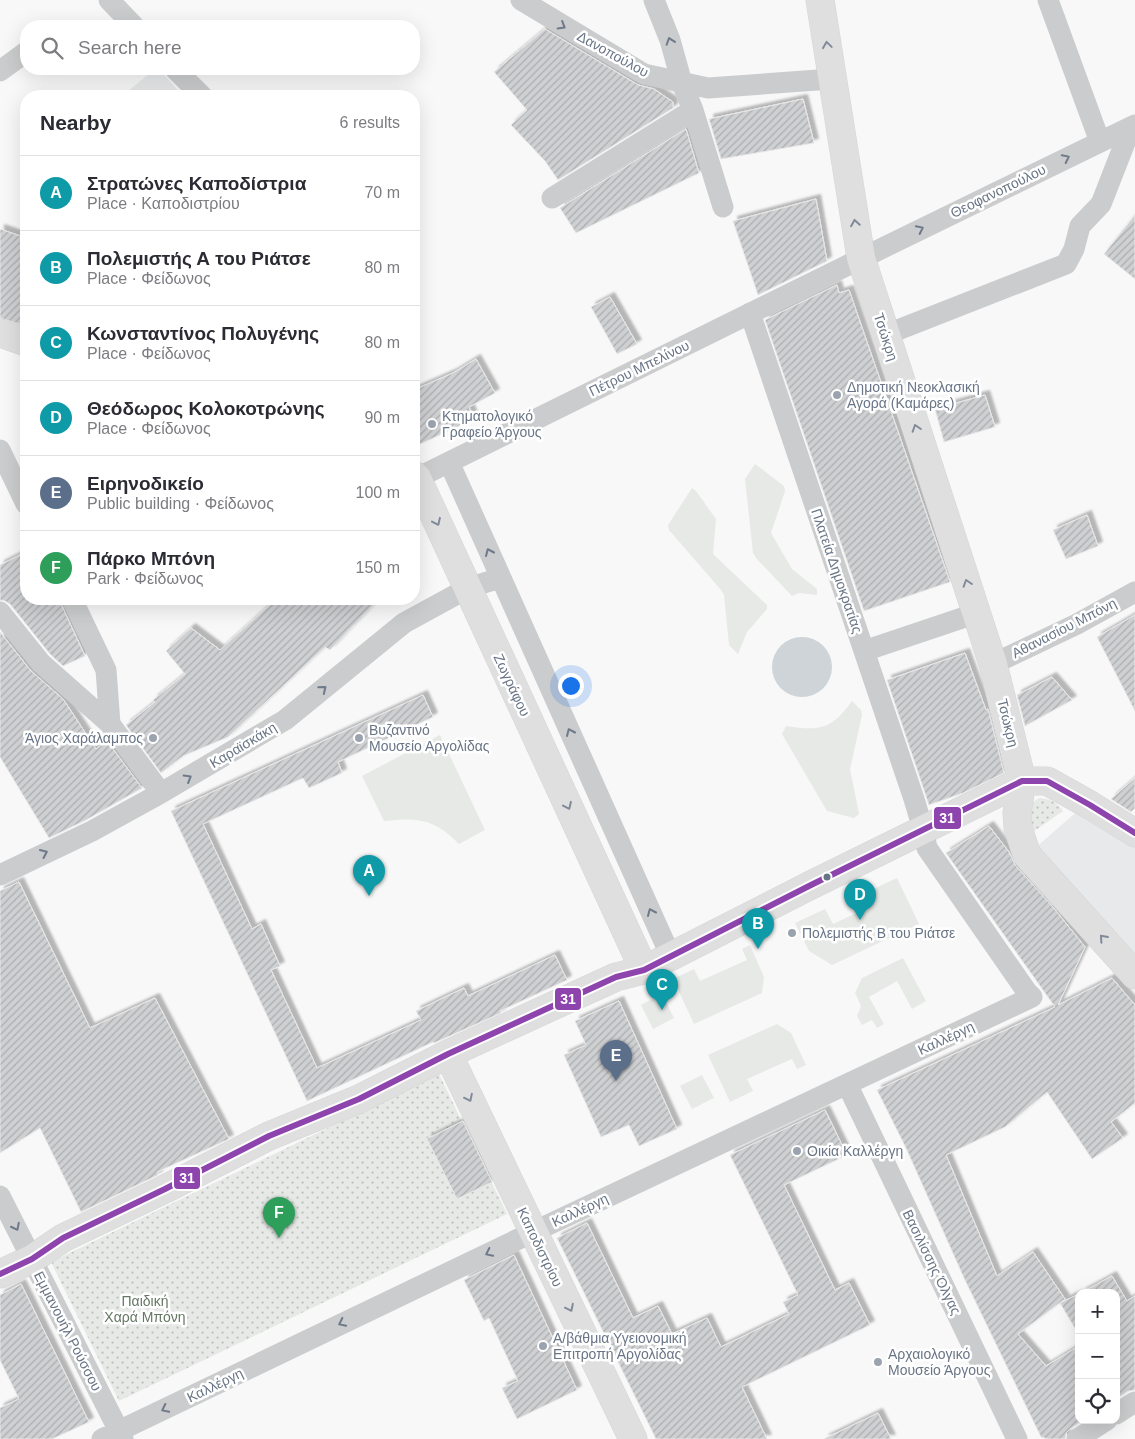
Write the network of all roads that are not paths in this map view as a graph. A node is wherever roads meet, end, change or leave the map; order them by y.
1 (109, 0) edge
2 (520, 0) edge
3 (654, 0) edge
4 (820, 0) edge
5 (1048, 0) edge
6 (128, 20) edge
7 (20, 56) edge
8 (0, 71) edge
9 (181, 75) edge
10 (832, 79) junction
11 (682, 83) junction
12 (196, 90) edge
13 (692, 110) junction
14 (1133, 126) edge
15 (1100, 142) junction
16 (552, 198) dead end
17 (723, 207) dead end
18 (861, 258) junction
19 (750, 313) junction
20 (0, 333) edge
21 (885, 335) junction
22 (20, 340) edge
23 (0, 450) edge
24 (448, 462) junction
25 (420, 475) edge
26 (420, 487) edge
27 (20, 492) edge
28 (500, 578) junction
29 (468, 588) junction
30 (1135, 592) edge
31 (75, 605) edge
32 (0, 612) edge
33 (977, 613) junction
34 (864, 651) junction
35 (993, 664) junction
36 (110, 724) junction
37 (586, 767) junction
38 (557, 781) junction
39 (1022, 781) junction
40 (161, 793) junction
41 (923, 829) junction
42 (1135, 834) edge
43 (0, 874) edge
44 (671, 957) junction
45 (644, 970) junction
46 (1135, 975) edge
47 (1032, 997) joint
48 (448, 1054) junction
49 (847, 1084) junction
50 (0, 1196) edge
51 (533, 1232) junction
52 (32, 1259) junction
53 (0, 1274) edge
54 (1135, 1402) edge
55 (1120, 1411) edge
56 (1101, 1424) edge
57 (115, 1436) edge
58 (633, 1439) edge
59 (1017, 1439) edge
60 (1077, 1439) edge

1 - 6 street
2 -> 11 street, Δανοπούλου
11 -> 3 street
10 -> 4 main road, Τσώκρη
5 - 15 street
7 - 8 street
9 - 12 street
10 - 11 street, Δανοπούλου
18 -> 10 main road, Τσώκρη
11 - 13 street
13 - 16 street
13 - 17 street
14 - 15 street, Θεοφανοπούλου
14 - 21 street
18 -> 15 street, Θεοφανοπούλου
18 - 19 street, Πέτρου Μπελίνου
18 - 21 main road, Τσώκρη
19 - 24 street, Πέτρου Μπελίνου
19 - 34 street, Πλατεία Δημοκρατίας
20 - 22 main road
33 -> 21 main road, Τσώκρη
23 - 27 street
24 - 25 street, Πέτρου Μπελίνου
28 -> 24 street
26 -> 29 main road, Ζωγράφου
28 - 29 street
37 -> 28 street
29 - 38 main road, Ζωγράφου
40 -> 29 street, Καραϊσκάκη
30 - 35 street, Αθανασίου Μπόνη
31 - 36 street
32 - 36 street
33 - 34 street
33 - 35 main road, Τσώκρη
34 - 41 street, Πλατεία Δημοκρατίας
35 - 39 main road, Τσώκρη
36 - 40 street
37 - 38 street
44 -> 37 street
38 -> 45 main road, Ζωγράφου
39 - 41 main road
39 - 42 main road
46 -> 39 main road
43 -> 40 street, Καραϊσκάκη
41 - 44 main road
41 - 47 street, Πλατεία Δημοκρατίας
44 - 45 main road
45 - 48 main road
47 - 49 street, Καλλέργη
48 -> 51 main road, Καποδιστρίου
48 - 52 main road
49 - 51 street, Καλλέργη
49 - 59 street, Βασιλίσσης Όλγας
50 -> 52 street, Εμμανουήλ Ρούσσου
51 -> 57 street, Καλλέργη
51 -> 58 main road, Καποδιστρίου
52 - 53 main road
52 - 57 street, Εμμανουήλ Ρούσσου
54 - 55 street
56 - 60 street

